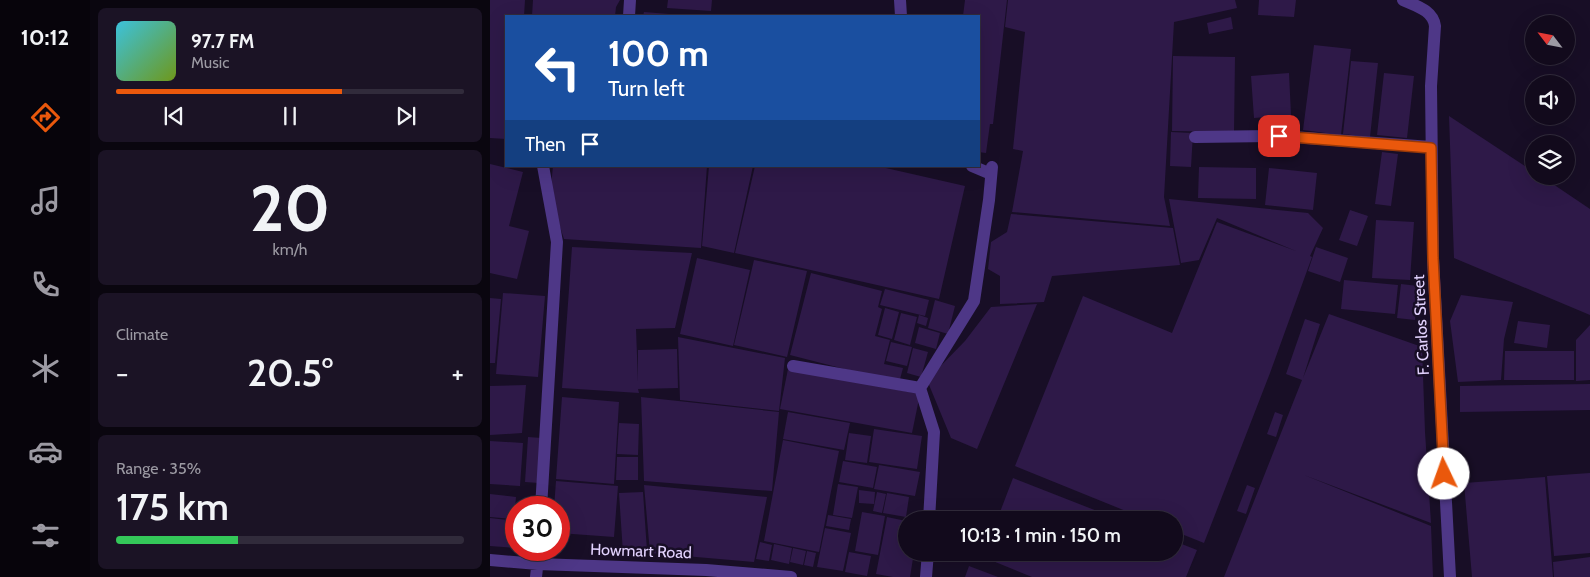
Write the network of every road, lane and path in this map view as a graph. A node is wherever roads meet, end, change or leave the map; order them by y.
1 (630, 0) edge
2 (900, 0) edge
3 (1403, 0) edge
4 (629, 15) edge
5 (901, 15) edge
6 (1195, 137) dead end
7 (1431, 148) junction
8 (543, 167) edge
9 (977, 167) edge
10 (793, 366) dead end
11 (920, 388) junction
12 (542, 496) edge
13 (930, 511) edge
14 (490, 560) edge
15 (538, 561) edge
16 (927, 561) edge
17 (538, 564) junction
18 (740, 574) edge
19 (536, 577) edge
20 (791, 577) edge
21 (926, 577) edge
22 (1450, 577) edge

1 - 4 street
2 - 5 street
3 - 7 street, F. Carlos Street
6 - 7 street
7 - 22 street, F. Carlos Street
8 - 12 street
9 - 11 street
10 - 11 street
11 - 13 street
14 - 17 street, Howmart Road
15 - 17 street
16 - 21 street
17 - 18 street, Howmart Road
17 - 19 street
18 - 20 street, Howmart Road

